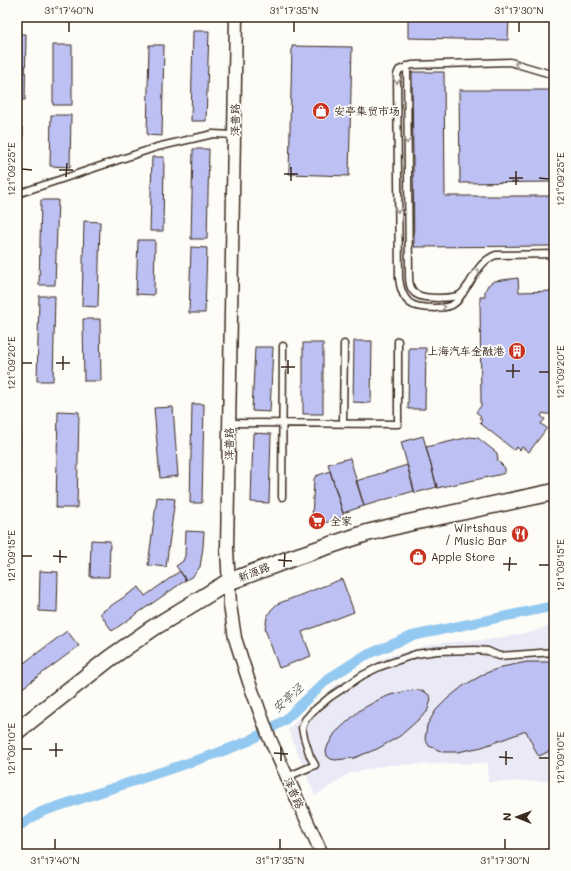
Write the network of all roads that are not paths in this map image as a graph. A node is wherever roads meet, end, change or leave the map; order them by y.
1 (236, 17) edge
2 (407, 66) junction
3 (554, 75) edge
4 (234, 135) junction
5 (17, 194) edge
6 (554, 254) edge
7 (463, 293) junction
8 (398, 341) dead end
9 (344, 344) dead end
10 (283, 346) dead end
11 (229, 423) junction
12 (282, 423) junction
13 (343, 424) junction
14 (554, 492) edge
15 (282, 497) dead end
16 (228, 582) junction
17 (554, 652) edge
18 (17, 731) edge
19 (287, 777) junction
20 (322, 854) edge

1 - 4 street, 泽普路
3 -> 2 lane
2 -> 7 lane
2 -> 7 lane
4 - 5 lane
4 - 11 street, 泽普路
7 -> 6 lane
8 - 13 lane
9 - 13 lane
10 - 12 lane
11 - 12 lane
11 - 16 street, 泽普路
12 - 13 lane
12 - 15 lane
14 - 16 street, 新源路
16 - 18 street, 新源路
16 - 19 street, 泽普路
17 - 19 lane
19 - 20 street, 泽普路

